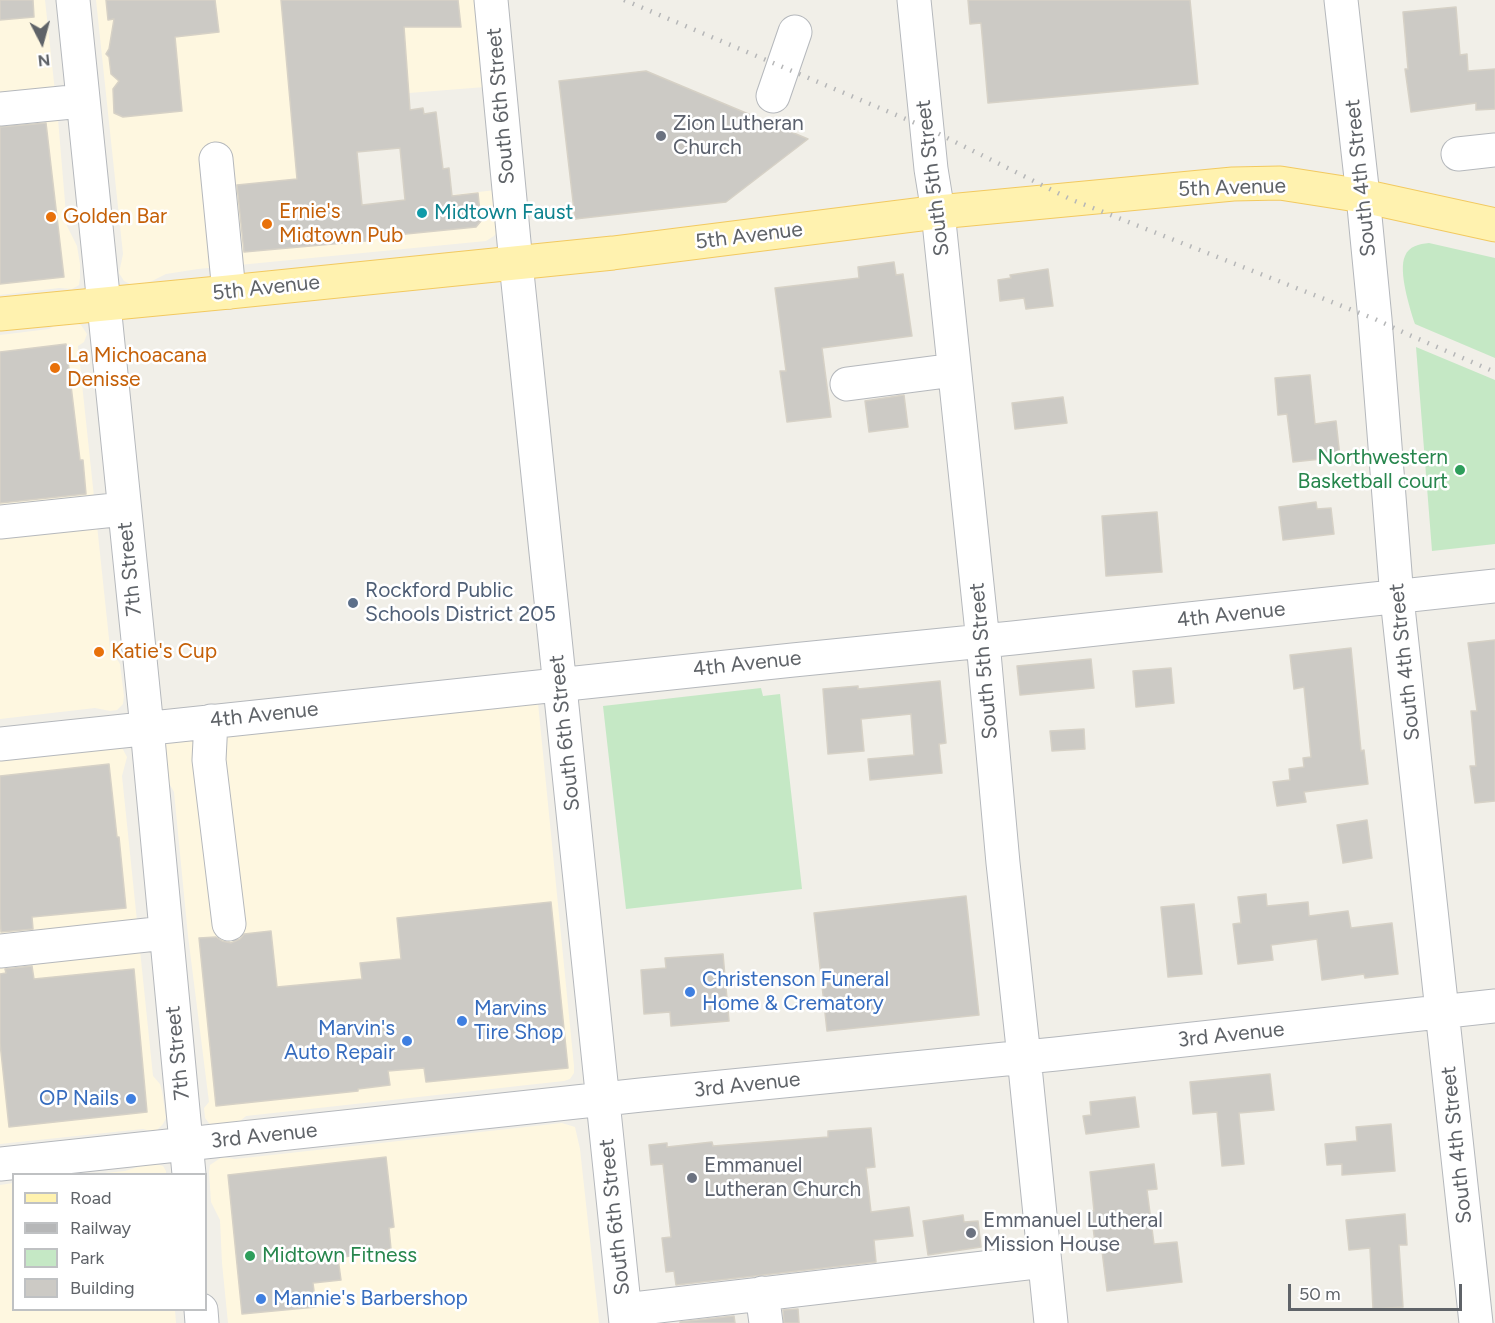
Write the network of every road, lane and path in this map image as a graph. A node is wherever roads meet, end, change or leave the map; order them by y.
1 (73, 0) edge
2 (491, 0) edge
3 (914, 0) edge
4 (1341, 0) edge
5 (795, 32) dead end
6 (773, 96) dead end
7 (82, 101) junction
8 (0, 109) edge
9 (1495, 150) edge
10 (1458, 154) dead end
11 (216, 159) dead end
12 (1363, 196) junction
13 (938, 212) junction
14 (1495, 225) edge
15 (516, 263) junction
16 (229, 292) junction
17 (103, 304) junction
18 (0, 314) edge
19 (954, 370) junction
20 (848, 384) dead end
21 (124, 509) junction
22 (0, 522) edge
23 (1495, 586) edge
24 (1397, 598) junction
25 (983, 642) junction
26 (560, 684) junction
27 (211, 721) junction
28 (147, 728) junction
29 (0, 744) edge
30 (229, 924) dead end
31 (165, 933) junction
32 (0, 951) edge
33 (1495, 1006) edge
34 (1442, 1011) junction
35 (1024, 1057) junction
36 (603, 1099) junction
37 (188, 1160) edge
38 (15, 1167) edge
39 (1044, 1262) junction
40 (764, 1308) edge
41 (626, 1316) edge
42 (1051, 1323) edge
43 (1476, 1323) edge

1 - 7 street, 7th Street
2 - 15 street, South 6th Street
3 - 13 street, South 5th Street
4 - 12 street, South 4th Street
5 - 6 street
7 - 8 street
7 - 17 street, 7th Street
9 - 10 street
11 - 16 street
12 - 13 main road, 5th Avenue
12 - 14 main road, 5th Avenue
12 - 24 street, South 4th Street
13 - 15 main road, 5th Avenue
13 - 19 street, South 5th Street
15 - 16 main road, 5th Avenue
15 - 26 street, South 6th Street
16 - 17 main road, 5th Avenue
17 - 18 main road, 5th Avenue
17 - 21 street, 7th Street
19 - 20 street
19 - 25 street, South 5th Street
21 - 22 street
21 - 28 street, 7th Street
23 - 24 street, 4th Avenue
24 - 25 street, 4th Avenue
24 - 34 street, South 4th Street
25 - 26 street, 4th Avenue
25 - 35 street, South 5th Street
26 - 27 street, 4th Avenue
26 - 36 street, South 6th Street
27 - 28 street, 4th Avenue
27 - 30 street
28 - 29 street, 4th Avenue
28 - 31 street, 7th Street
31 - 32 street
31 - 37 street, 7th Street
33 - 34 street, 3rd Avenue
34 - 35 street, 3rd Avenue
34 - 43 street, South 4th Street
35 - 36 street, 3rd Avenue
35 - 39 street, South 5th Street
36 - 37 street, 3rd Avenue
36 - 41 street, South 6th Street
37 - 38 street, 3rd Avenue
39 - 40 street
39 - 42 street, South 5th Street
40 - 41 street

